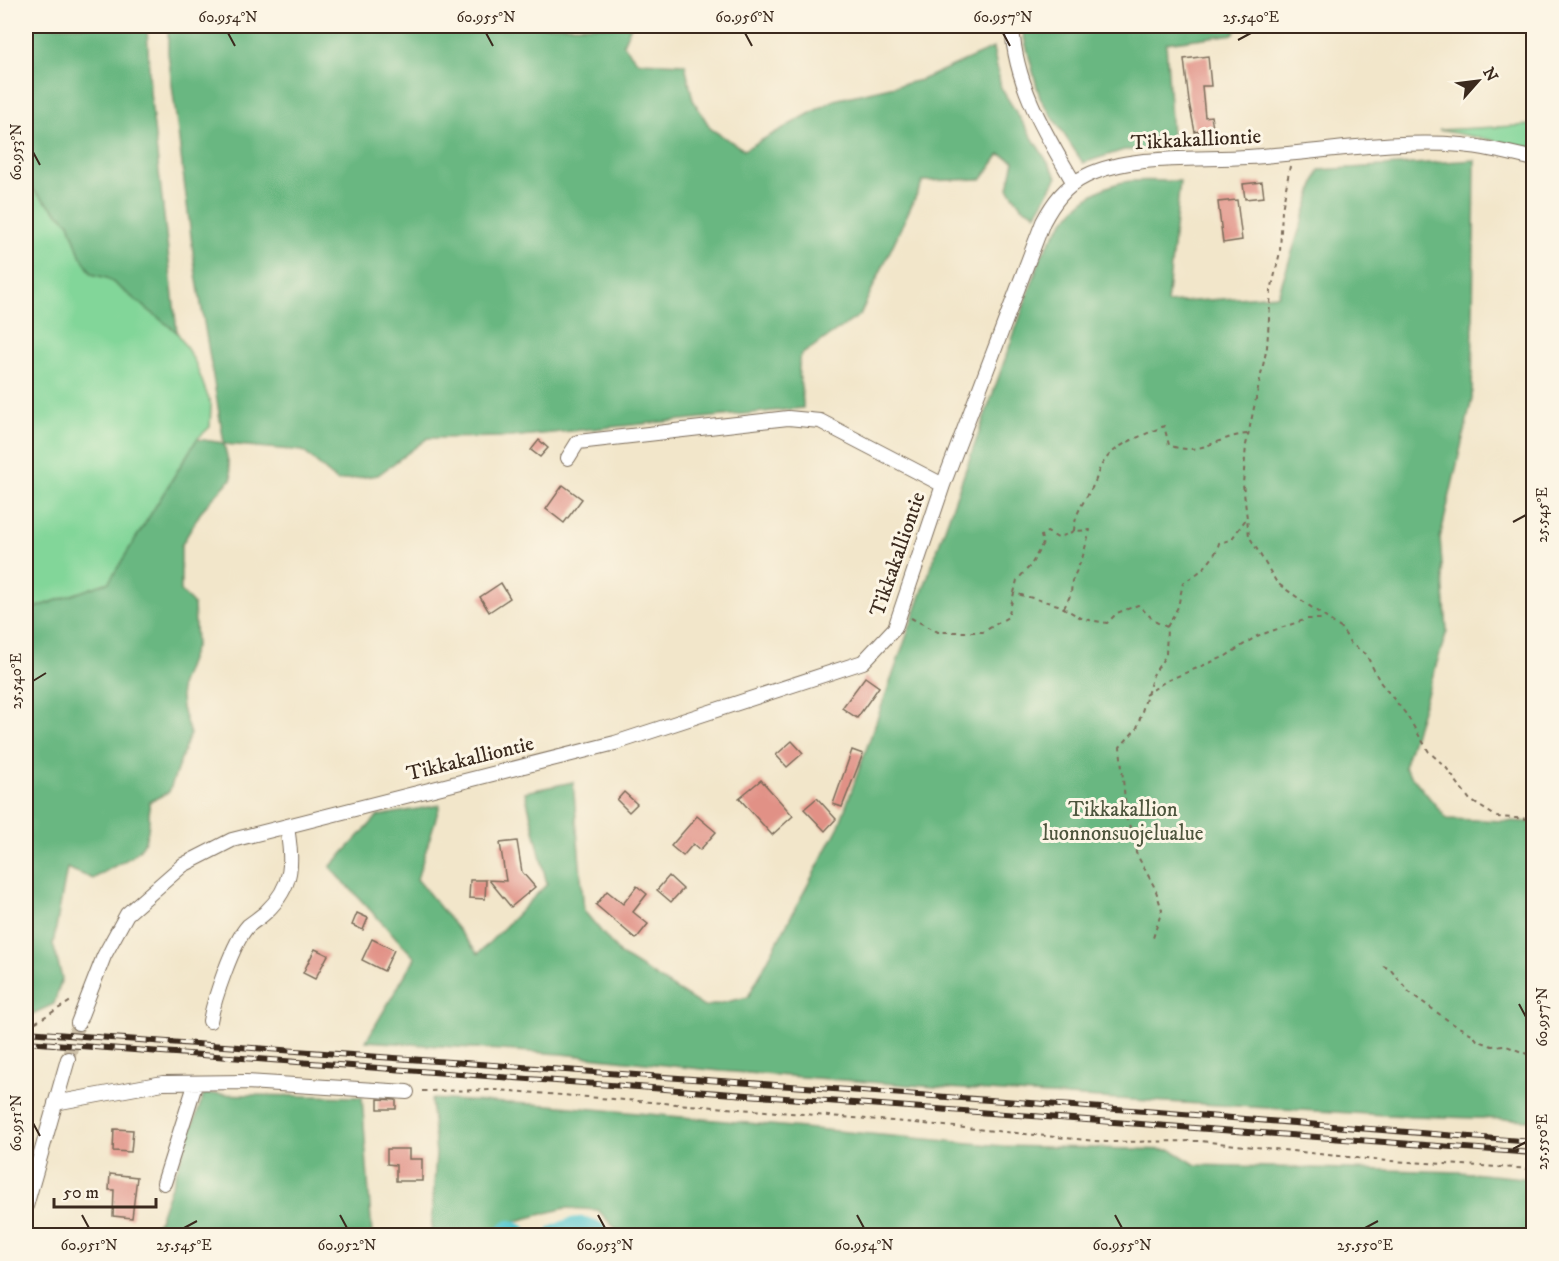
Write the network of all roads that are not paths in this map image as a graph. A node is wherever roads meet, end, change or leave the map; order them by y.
1 (1012, 26) edge
2 (1533, 159) edge
3 (1074, 183) junction
4 (568, 458) dead end
5 (944, 485) junction
6 (287, 826) junction
7 (210, 1021) dead end
8 (78, 1023) tunnel mouth
9 (68, 1059) tunnel mouth
10 (195, 1084) junction
11 (407, 1092) road end
12 (55, 1103) junction
13 (164, 1183) dead end
14 (26, 1206) edge

1 - 3 street
2 - 3 street, Tikkakalliontie
3 - 5 street, Tikkakalliontie
4 - 5 street
5 - 6 street, Tikkakalliontie
6 - 7 street
6 - 8 street, Tikkakalliontie
9 - 12 street
10 - 11 street
10 - 12 street
10 - 13 street
12 - 14 street

